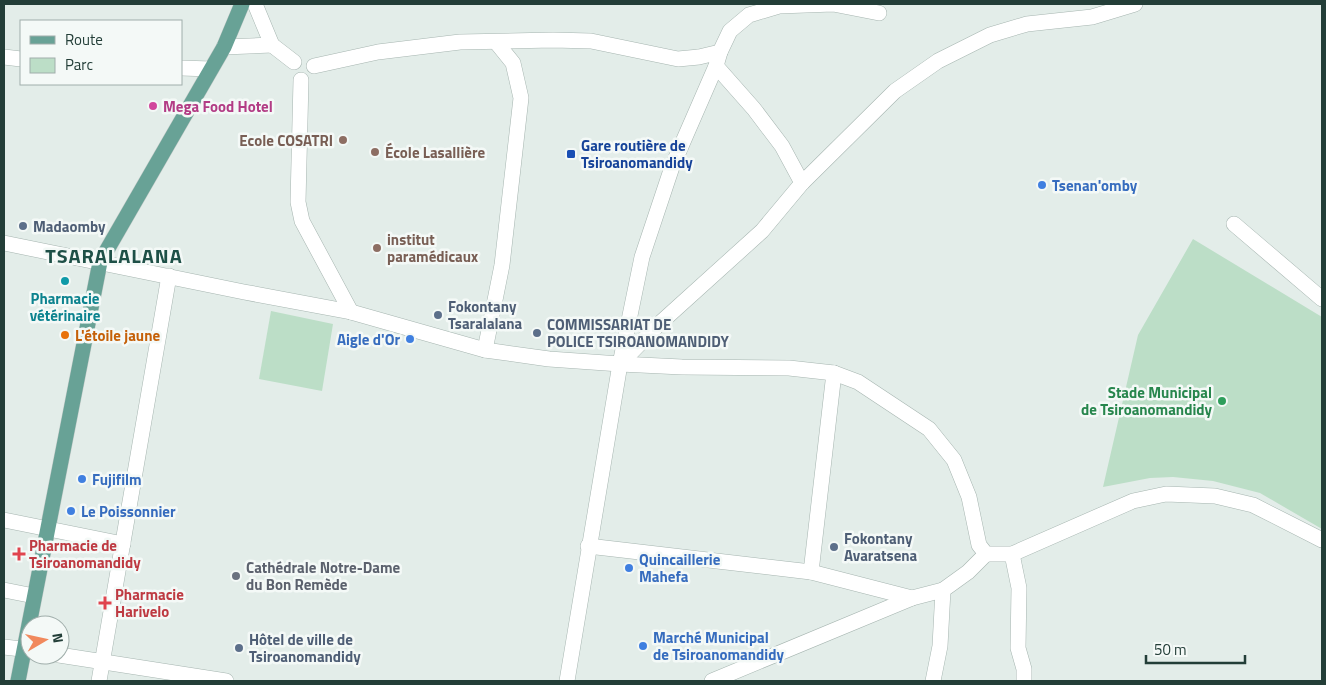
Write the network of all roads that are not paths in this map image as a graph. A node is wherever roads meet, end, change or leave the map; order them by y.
1 (242, 4) edge
2 (255, 4) edge
3 (1135, 4) edge
4 (780, 5) edge
5 (879, 12) dead end
6 (496, 42) junction
7 (272, 45) junction
8 (224, 47) junction
9 (4, 57) edge
10 (20, 59) edge
11 (718, 59) junction
12 (294, 62) junction
13 (314, 66) junction
14 (182, 68) edge
15 (211, 69) junction
16 (301, 80) junction
17 (802, 184) junction
18 (1234, 224) dead end
19 (4, 243) edge
20 (100, 262) junction
21 (169, 276) junction
22 (1322, 299) edge
23 (352, 312) junction
24 (485, 350) junction
25 (620, 364) junction
26 (834, 373) junction
27 (4, 520) edge
28 (48, 529) junction
29 (1322, 540) edge
30 (123, 544) junction
31 (588, 546) junction
32 (986, 554) junction
33 (1012, 554) junction
34 (811, 572) junction
35 (4, 590) edge
36 (943, 590) junction
37 (34, 596) junction
38 (912, 598) junction
39 (32, 615) edge
40 (4, 646) edge
41 (20, 649) edge
42 (70, 657) edge
43 (102, 662) junction
44 (23, 665) edge
45 (18, 681) edge
46 (99, 681) edge
47 (226, 681) edge
48 (567, 681) edge
49 (712, 681) edge
50 (933, 681) edge
51 (1024, 681) edge

1 - 8 main road
2 - 7 street
3 - 17 street
4 - 5 street
4 - 11 street
6 - 11 street
6 - 13 street
6 - 24 street
7 - 8 street
7 - 12 street
8 - 15 main road
9 - 10 street
11 - 17 street
11 - 25 street
12 - 13 street
12 - 16 street
13 - 16 street
14 - 15 street
15 - 20 main road
16 - 23 street
17 - 25 street
18 - 22 street
19 - 20 street
20 - 21 street
20 - 28 main road
21 - 23 street
21 - 30 street
23 - 24 street
24 - 25 street
25 - 26 street
25 - 31 street
26 - 32 street
26 - 34 street
27 - 28 street
28 - 30 street
28 - 37 main road
29 - 33 street
30 - 43 street
31 - 34 street
31 - 48 street
32 - 33 street
32 - 36 street
33 - 51 street
34 - 38 street
35 - 37 street
36 - 38 street
36 - 50 street
37 - 39 main road
38 - 49 street
40 - 41 street
42 - 43 street
43 - 46 street
43 - 47 street
44 - 45 main road

